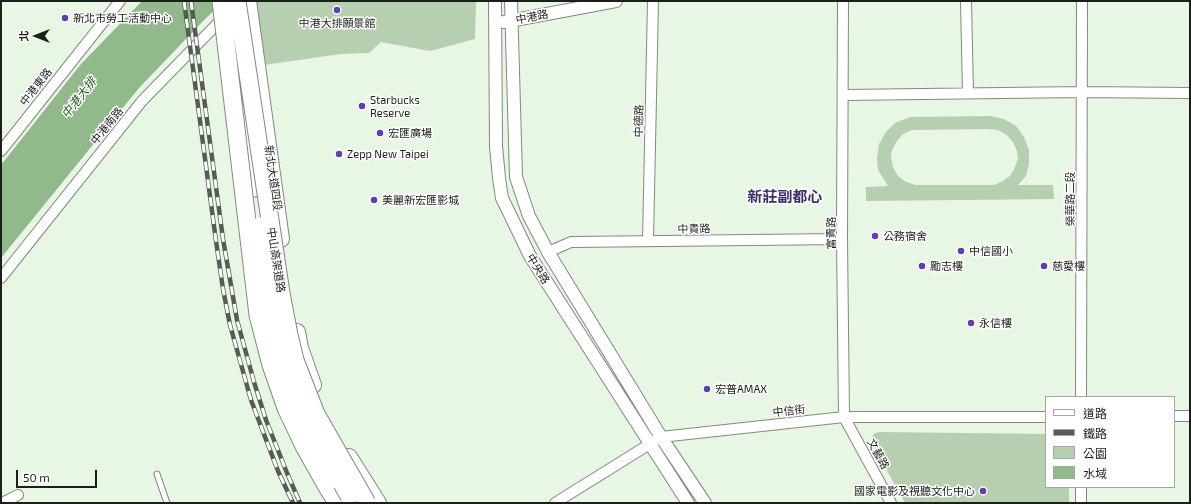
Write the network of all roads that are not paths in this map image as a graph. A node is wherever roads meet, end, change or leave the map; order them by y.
1 (120, 1) edge
2 (214, 1) edge
3 (248, 1) edge
4 (494, 1) edge
5 (511, 1) edge
6 (616, 1) edge
7 (653, 1) edge
8 (843, 1) edge
9 (966, 1) edge
10 (1082, 1) edge
11 (227, 9) edge
12 (511, 21) junction
13 (494, 24) junction
14 (1082, 92) junction
15 (968, 93) junction
16 (1190, 93) edge
17 (843, 95) junction
18 (1, 151) edge
19 (842, 239) junction
20 (648, 241) junction
21 (548, 252) junction
22 (1, 278) edge
23 (1081, 396) edge
24 (1175, 416) edge
25 (1190, 416) edge
26 (844, 417) junction
27 (1045, 417) edge
28 (661, 437) junction
29 (649, 444) junction
30 (157, 474) dead end
31 (365, 481) junction
32 (1081, 488) edge
33 (18, 495) dead end
34 (2, 503) edge
35 (167, 503) edge
36 (333, 503) edge
37 (337, 503) edge
38 (348, 503) edge
39 (353, 503) edge
40 (367, 503) edge
41 (378, 503) edge
42 (555, 503) edge
43 (688, 503) edge
44 (705, 503) edge
45 (891, 503) edge
46 (1081, 503) edge

1 - 18 street, 中港東路
2 - 11 main road
3 - 31 main road, 新北大道四段
4 - 13 street, 中央路
5 - 12 street, 中央路
6 - 12 street, 中港路
7 - 20 street, 中德路
8 - 17 street, 富貴路
9 - 15 street
10 - 14 street, 榮華路二段
11 - 22 street, 中港南路
11 - 36 main road
11 - 37 highway, 中山高架道路, bridge
11 - 39 highway, bridge
11 - 40 highway, 中山高架道路, bridge
12 - 13 street, 中港路
12 - 21 street, 中央路
13 - 29 street, 中央路
14 - 15 street
14 - 16 street
14 - 23 street, 榮華路二段
15 - 17 street
17 - 19 street, 富貴路
19 - 20 street, 中貴路
19 - 26 street, 富貴路
20 - 21 street, 中貴路
21 - 28 street, 中央路
24 - 25 street
26 - 27 street, 中信街
26 - 28 street, 中信街
26 - 45 street, 文藝路
28 - 29 street, 中信街
28 - 44 street, 中央路
29 - 42 street, 中信街
29 - 43 street, 中央路
30 - 35 lane
31 - 38 main road
31 - 41 main road, 新北大道四段
32 - 46 street
33 - 34 street

